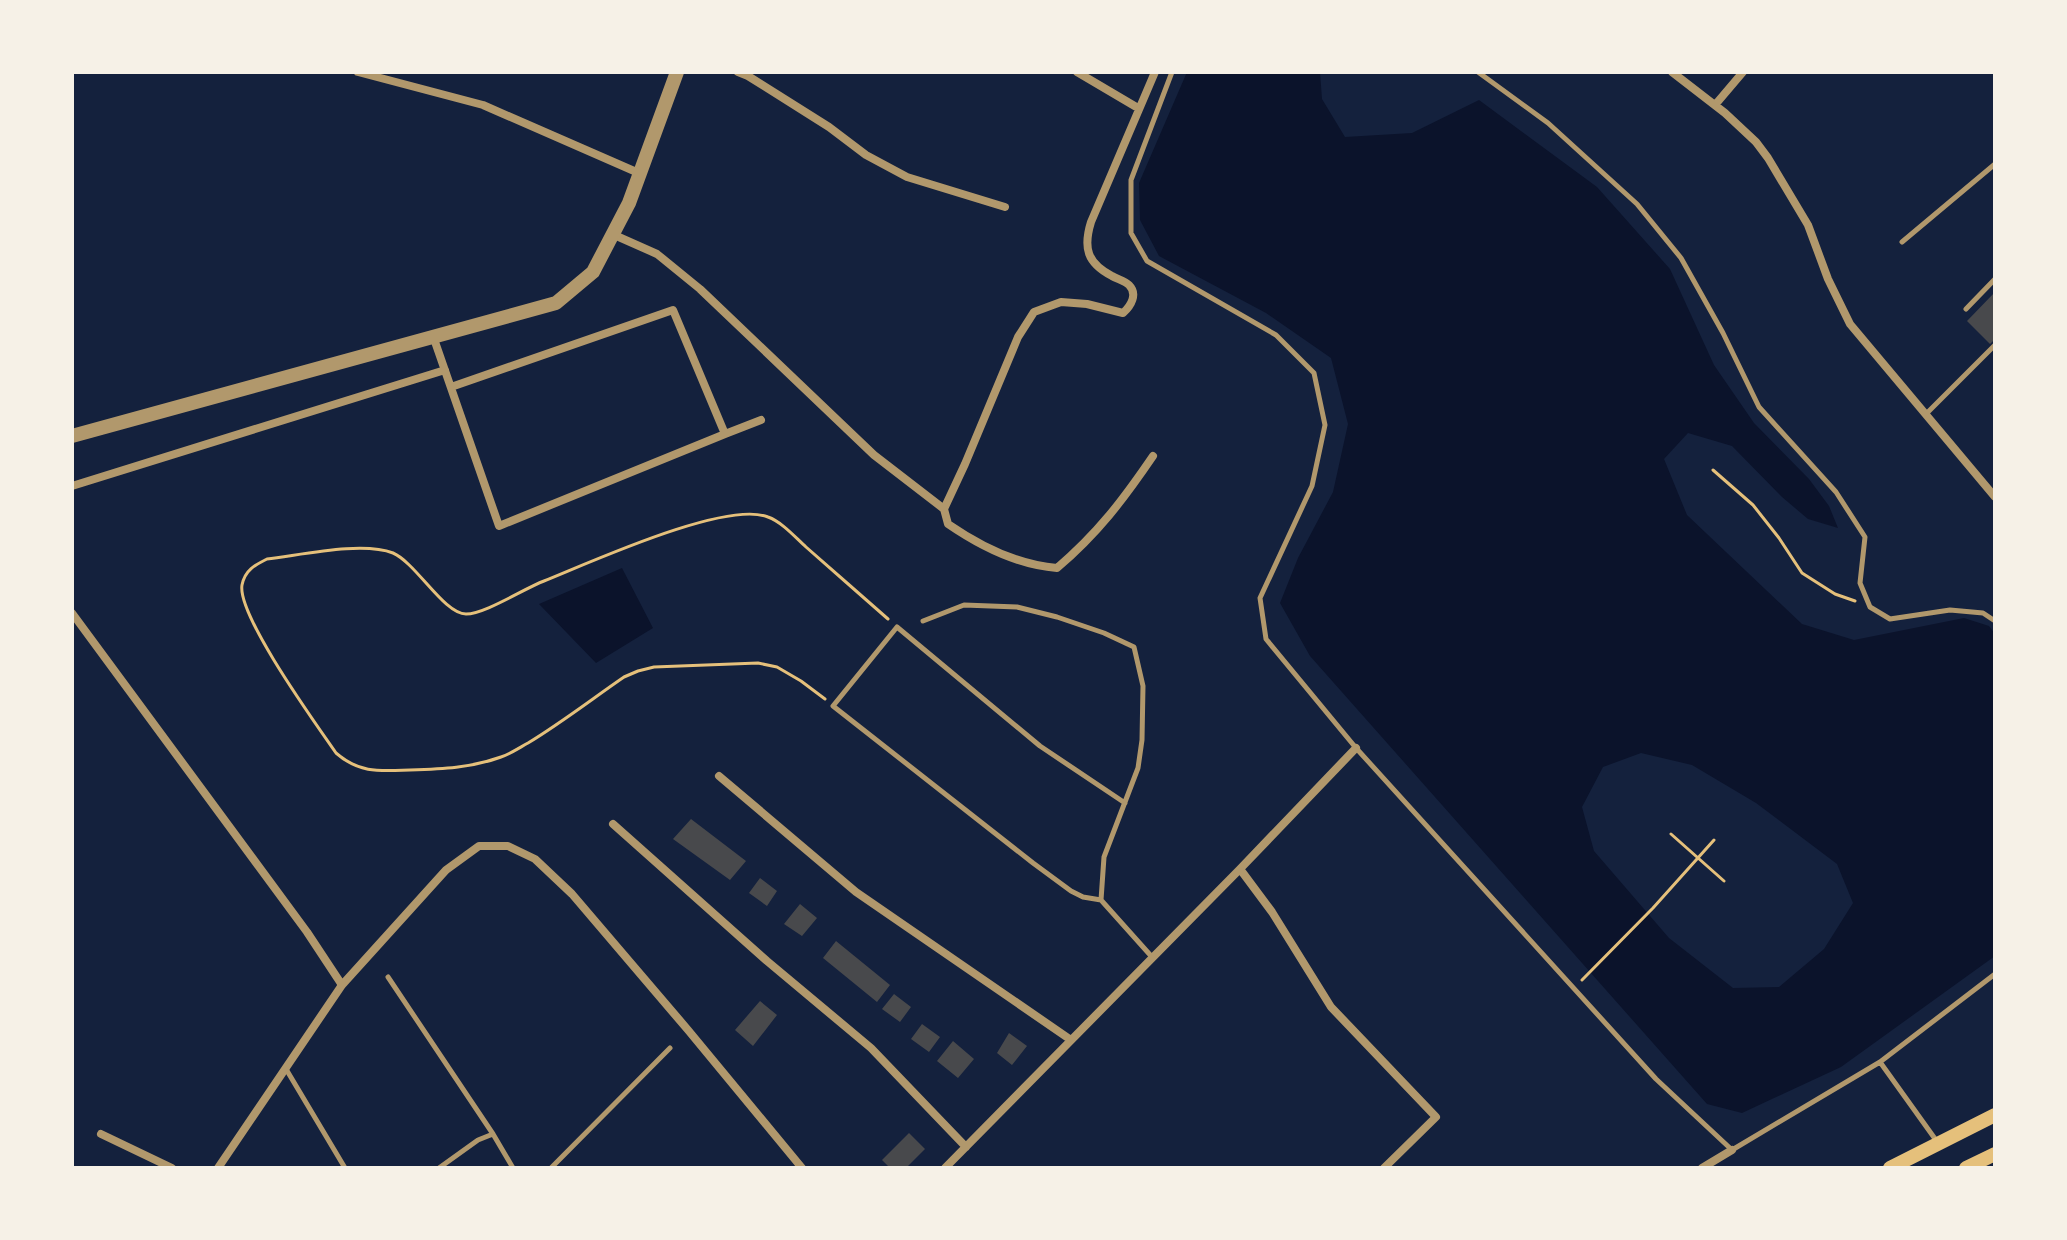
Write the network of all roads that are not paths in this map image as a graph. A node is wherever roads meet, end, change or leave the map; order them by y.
1 (358, 72) edge
2 (677, 72) edge
3 (738, 72) edge
4 (1077, 72) edge
5 (1155, 72) edge
6 (1172, 72) edge
7 (1478, 72) edge
8 (1672, 72) edge
9 (1743, 72) edge
10 (1715, 105) junction
11 (1138, 108) junction
12 (1995, 164) edge
13 (641, 174) junction
14 (1005, 207) dead end
15 (612, 234) junction
16 (1902, 242) dead end
17 (1995, 279) edge
18 (1966, 309) dead end
19 (433, 336) junction
20 (1995, 345) edge
21 (445, 370) junction
22 (451, 387) junction
23 (1925, 415) junction
24 (761, 420) dead end
25 (725, 434) junction
26 (72, 436) edge
27 (1153, 456) dead end
28 (72, 486) edge
29 (1995, 497) edge
30 (944, 509) junction
31 (72, 613) edge
32 (923, 621) dead end
33 (1995, 621) edge
34 (1356, 748) junction
35 (719, 776) dead end
36 (1125, 803) junction
37 (613, 824) dead end
38 (1240, 869) junction
39 (1101, 900) junction
40 (1152, 957) junction
41 (1995, 974) edge
42 (388, 977) dead end
43 (342, 985) junction
44 (1071, 1040) junction
45 (670, 1048) dead end
46 (1880, 1062) junction
47 (285, 1068) junction
48 (1995, 1115) edge
49 (101, 1134) dead end
50 (493, 1134) junction
51 (1938, 1144) junction
52 (966, 1147) junction
53 (1732, 1150) junction
54 (1995, 1154) edge
55 (172, 1168) edge
56 (218, 1168) edge
57 (345, 1168) edge
58 (439, 1168) edge
59 (513, 1168) edge
60 (551, 1168) edge
61 (802, 1168) edge
62 (945, 1168) edge
63 (1384, 1168) edge
64 (1702, 1168) edge
65 (1890, 1168) edge
66 (1966, 1168) edge

1 - 13 street
2 - 13 street
3 - 14 street
4 - 11 street
5 - 11 street
6 - 34 lane
7 - 33 lane
8 - 10 street
9 - 10 street
10 - 23 street
11 - 30 street
12 - 16 lane
13 - 15 street
15 - 19 street
15 - 30 street
17 - 18 lane
19 - 21 street
19 - 26 street
20 - 23 lane
21 - 22 street
21 - 28 street
22 - 25 street
22 - 25 street
23 - 29 street
24 - 25 street
27 - 30 street
31 - 43 street
32 - 36 lane
34 - 38 street
34 - 53 lane
35 - 44 street
36 - 39 lane
36 - 39 lane
37 - 52 street
38 - 40 street
38 - 63 street
39 - 40 lane
40 - 44 street
41 - 46 lane
42 - 50 lane
43 - 47 street
43 - 61 street
44 - 52 street
45 - 60 lane
46 - 51 lane
46 - 53 lane
47 - 56 street
47 - 57 lane
48 - 51 main road
49 - 55 street
50 - 58 lane
50 - 59 lane
51 - 65 main road
52 - 62 street
53 - 64 street
54 - 66 main road

